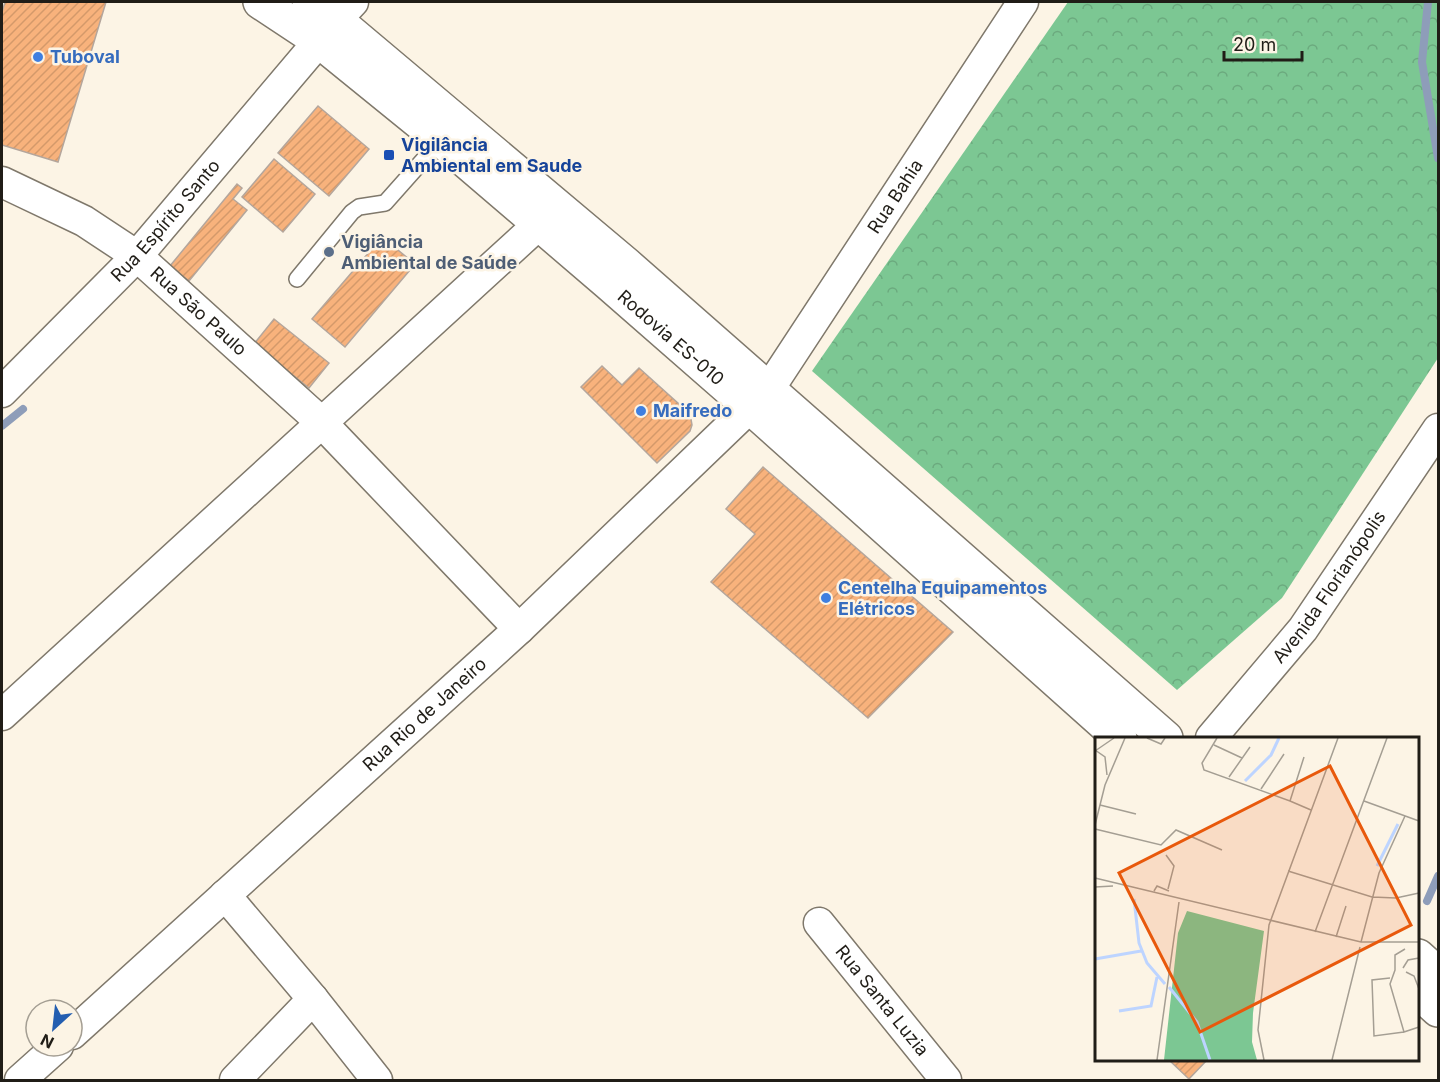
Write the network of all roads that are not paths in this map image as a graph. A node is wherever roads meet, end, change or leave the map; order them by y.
1 (260, 2) edge
2 (309, 2) edge
3 (1023, 2) edge
4 (336, 21) edge
5 (441, 140) junction
6 (2, 182) edge
7 (539, 224) junction
8 (138, 256) junction
9 (297, 279) dead end
10 (2, 392) edge
11 (760, 399) junction
12 (321, 422) junction
13 (1438, 429) edge
14 (519, 629) junction
15 (2, 715) edge
16 (1119, 737) edge
17 (1165, 737) edge
18 (1212, 737) edge
19 (225, 895) junction
20 (819, 923) dead end
21 (1419, 957) edge
22 (1438, 974) edge
23 (1419, 993) edge
24 (313, 999) junction
25 (1438, 1010) edge
26 (84, 1023) edge
27 (45, 1058) edge
28 (20, 1080) edge
29 (235, 1080) edge
30 (377, 1080) edge
31 (946, 1080) edge

1 - 4 main road, Rodovia ES-010
2 - 4 main road, Rodovia ES-010
3 - 11 street, Rua Bahia
4 - 5 main road, Rodovia ES-010
4 - 8 street, Rua Espírito Santo
4 - 11 main road, Rodovia ES-010
5 - 7 main road, Rodovia ES-010
5 - 9 lane
6 - 8 street, Rua São Paulo
7 - 11 main road, Rodovia ES-010
7 - 12 street
8 - 10 street, Rua Espírito Santo
8 - 12 street, Rua São Paulo
11 - 14 street, Rua Rio de Janeiro
11 - 16 main road, Rodovia ES-010
11 - 17 main road, Rodovia ES-010
12 - 14 street, Rua São Paulo
12 - 15 street
13 - 18 street, Avenida Florianópolis
14 - 19 street, Rua Rio de Janeiro
19 - 24 street
19 - 26 street, Rua Rio de Janeiro
20 - 31 street, Rua Santa Luzia
21 - 22 main road
23 - 25 main road
24 - 29 street
24 - 30 street
27 - 28 street

